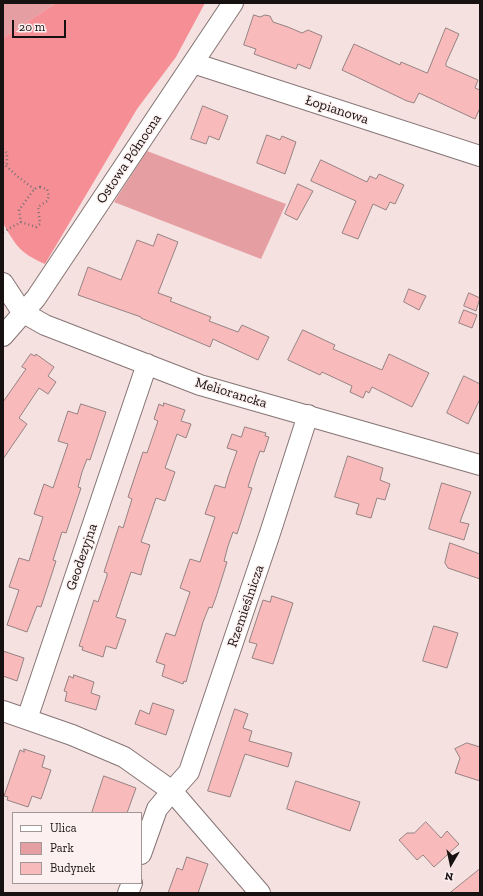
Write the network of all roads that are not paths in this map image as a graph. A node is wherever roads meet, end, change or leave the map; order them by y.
1 (233, 3) edge
2 (194, 63) junction
3 (480, 156) edge
4 (3, 282) edge
5 (22, 312) junction
6 (3, 336) edge
7 (147, 364) junction
8 (308, 415) junction
9 (480, 465) edge
10 (4, 716) edge
11 (27, 719) junction
12 (172, 791) junction
13 (142, 851) edge
14 (260, 893) edge

1 - 2 street, Ostowa Północna
2 - 3 street, Łopianowa
2 - 5 street, Ostowa Północna
4 - 5 street, Meliorancka
5 - 6 street, Ostowa Północna
5 - 7 street, Meliorancka
7 - 8 street, Meliorancka
7 - 11 street, Geodezyjna
8 - 9 street, Meliorancka
8 - 12 street, Rzemieślnicza
10 - 11 street
11 - 12 street
12 - 13 street, Rzemieślnicza
12 - 14 street

